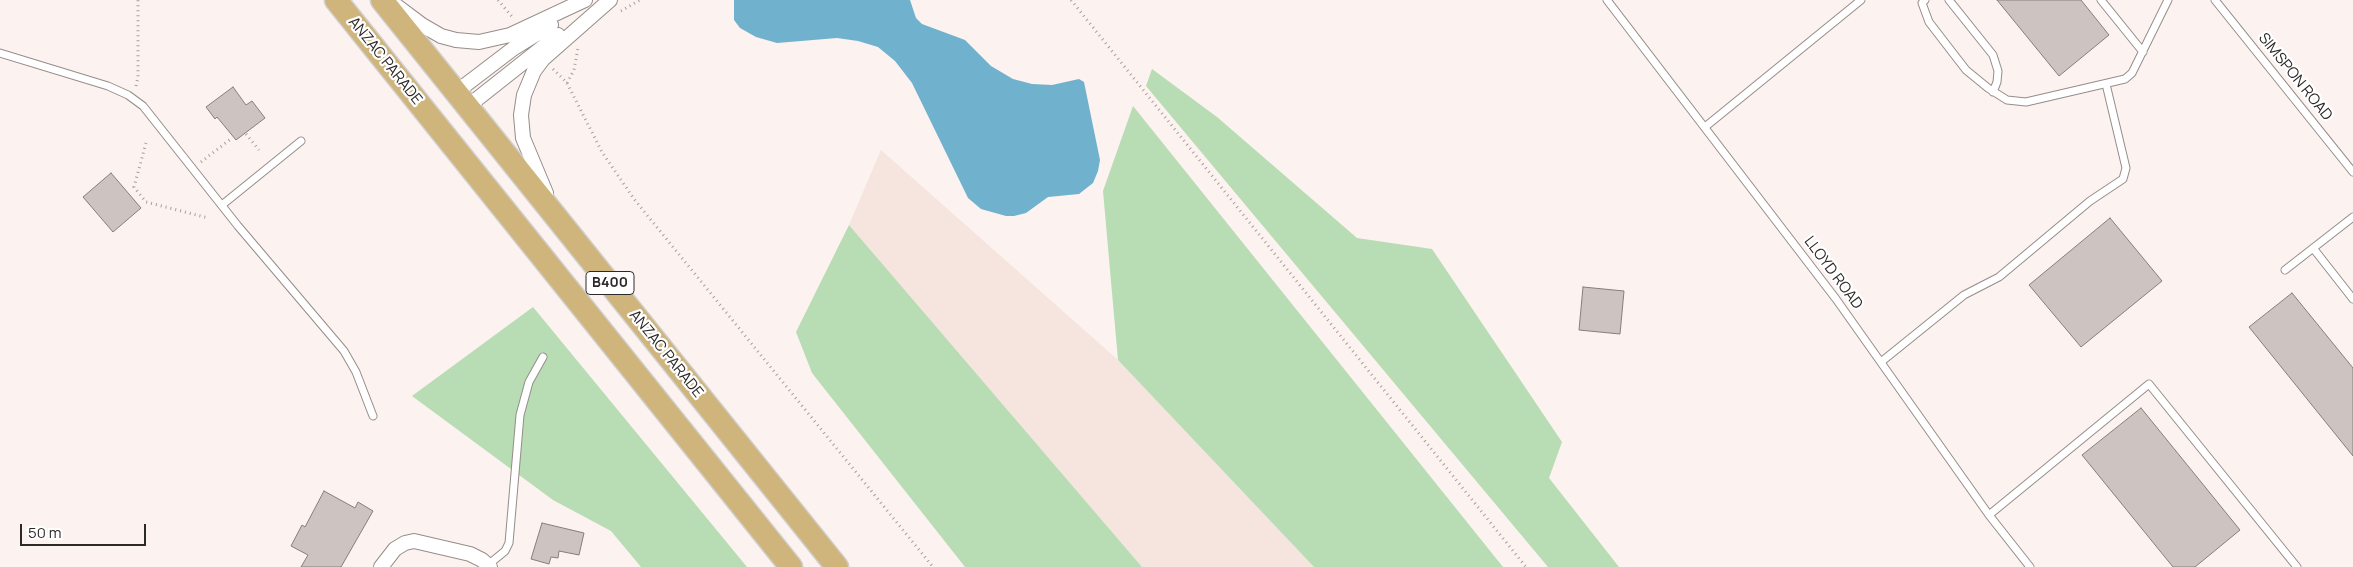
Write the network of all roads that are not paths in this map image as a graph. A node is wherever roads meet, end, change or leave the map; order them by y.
1 (336, 0) edge
2 (382, 0) edge
3 (390, 0) edge
4 (585, 0) edge
5 (597, 0) edge
6 (604, 0) edge
7 (610, 0) edge
8 (1861, 0) edge
9 (1925, 0) edge
10 (1950, 0) edge
11 (2101, 0) edge
12 (2168, 0) edge
13 (2215, 0) edge
14 (1612, 2) edge
15 (2143, 52) junction
16 (0, 53) edge
17 (2106, 84) junction
18 (1993, 92) junction
19 (461, 100) junction
20 (434, 122) junction
21 (1705, 127) junction
22 (301, 142) dead end
23 (2353, 172) edge
24 (222, 205) junction
25 (2353, 217) edge
26 (560, 220) junction
27 (2313, 248) junction
28 (2285, 270) dead end
29 (2353, 299) edge
30 (543, 357) dead end
31 (1881, 362) junction
32 (373, 416) dead end
33 (1989, 515) junction
34 (489, 566) edge
35 (381, 567) edge
36 (790, 567) edge
37 (837, 567) edge
38 (2030, 567) edge
39 (2297, 567) edge

1 - 20 main road, ANZAC PARADE / B400
2 - 19 main road, ANZAC PARADE / B400
3 - 4 street
5 - 19 street
6 - 19 street
7 - 26 street
8 - 21 lane
9 - 18 lane
10 - 18 lane
11 - 15 lane
12 - 15 lane
13 - 23 lane, SIMSPON ROAD
14 - 21 lane, LLOYD ROAD
15 - 17 lane
16 - 24 lane
17 - 18 lane
17 - 31 lane
19 - 20 main road
19 - 26 main road, ANZAC PARADE / B400
20 - 36 main road, ANZAC PARADE / B400
21 - 31 lane, LLOYD ROAD
22 - 24 lane
24 - 32 lane
25 - 27 lane
26 - 37 main road, ANZAC PARADE / B400
27 - 28 lane
27 - 29 lane
30 - 34 lane
31 - 33 lane, LLOYD ROAD
33 - 38 lane, LLOYD ROAD
33 - 39 lane
34 - 35 street

